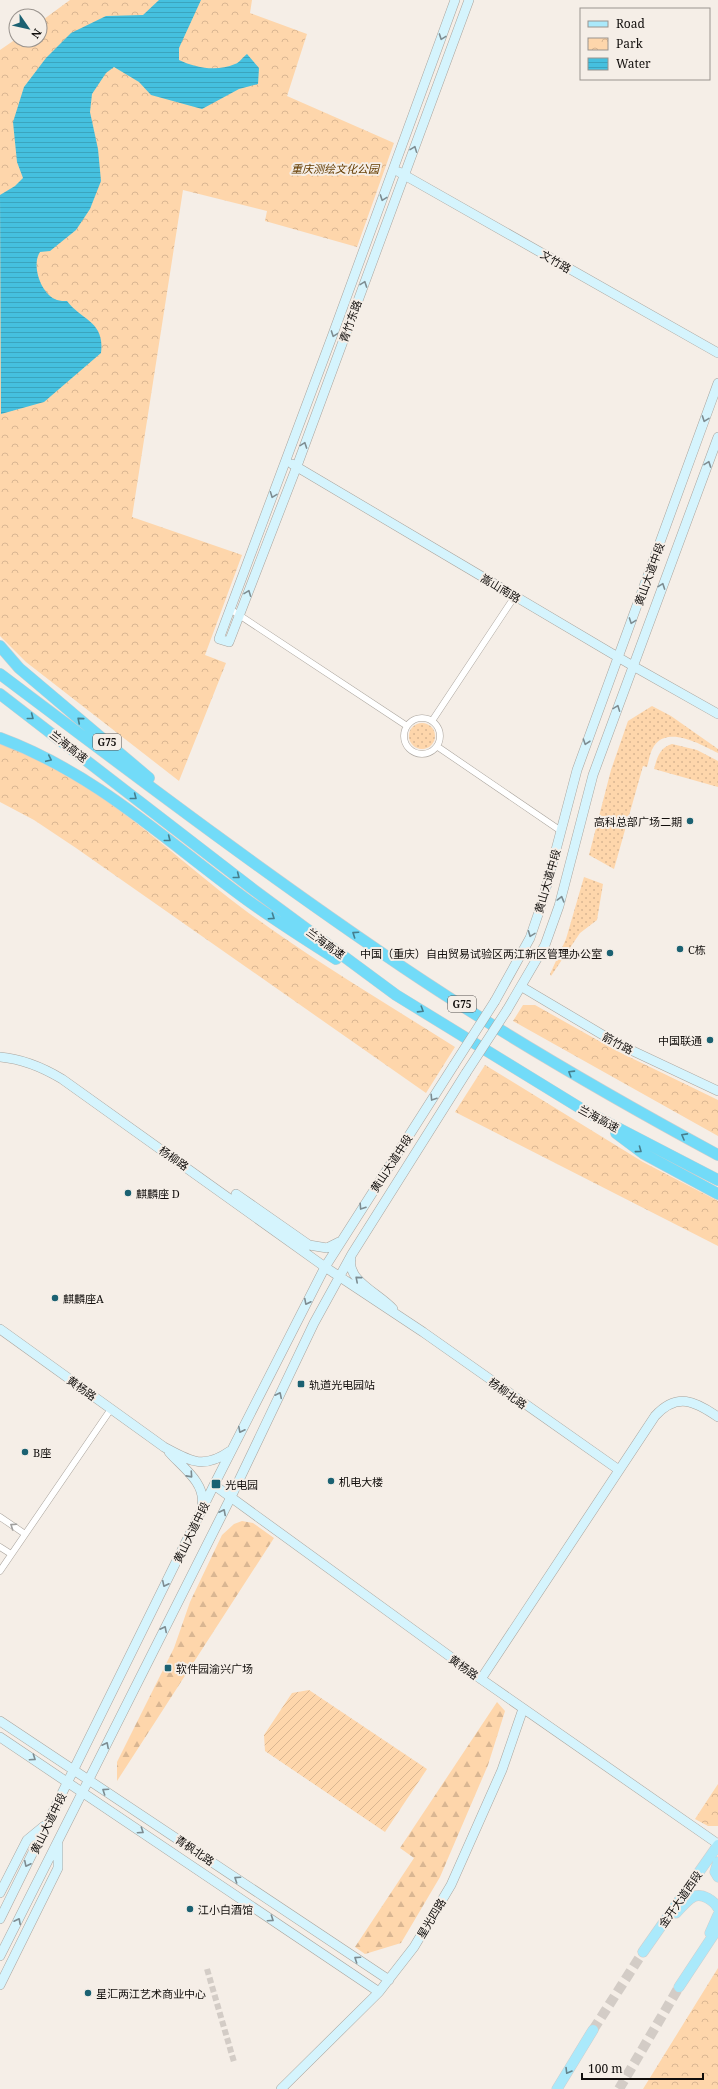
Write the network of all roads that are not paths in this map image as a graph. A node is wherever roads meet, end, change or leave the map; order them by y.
1 (455, 0) edge
2 (469, 0) edge
3 (393, 169) junction
4 (404, 175) junction
5 (718, 353) edge
6 (718, 383) edge
7 (718, 437) edge
8 (286, 460) junction
9 (296, 466) junction
10 (515, 596) junction
11 (230, 609) junction
12 (240, 615) junction
13 (0, 646) edge
14 (619, 658) junction
15 (633, 666) junction
16 (0, 674) edge
17 (0, 694) edge
18 (718, 714) edge
19 (432, 721) junction
20 (407, 726) junction
21 (0, 738) edge
22 (438, 746) junction
23 (561, 831) junction
24 (216, 836) junction
25 (522, 987) junction
26 (396, 995) junction
27 (0, 1051) edge
28 (0, 1057) edge
29 (718, 1091) edge
30 (585, 1111) junction
31 (718, 1155) edge
32 (718, 1180) edge
33 (718, 1194) edge
34 (340, 1241) junction
35 (352, 1254) junction
36 (325, 1267) junction
37 (339, 1277) junction
38 (397, 1314) junction
39 (0, 1329) edge
40 (111, 1409) junction
41 (718, 1417) edge
42 (164, 1447) junction
43 (231, 1450) junction
44 (619, 1470) junction
45 (214, 1485) junction
46 (231, 1497) junction
47 (200, 1511) junction
48 (0, 1517) edge
49 (25, 1534) junction
50 (0, 1547) edge
51 (11, 1554) junction
52 (0, 1571) edge
53 (481, 1680) junction
54 (523, 1709) junction
55 (0, 1721) edge
56 (0, 1737) edge
57 (74, 1770) junction
58 (88, 1779) junction
59 (68, 1782) junction
60 (82, 1791) junction
61 (48, 1822) junction
62 (58, 1842) junction
63 (718, 1845) edge
64 (718, 1862) edge
65 (718, 1877) edge
66 (0, 1893) edge
67 (718, 1908) edge
68 (718, 1915) edge
69 (0, 1919) edge
70 (661, 1927) junction
71 (718, 1928) edge
72 (643, 1952) tunnel mouth
73 (702, 1952) junction
74 (0, 1956) edge
75 (389, 1980) junction
76 (0, 1985) edge
77 (679, 1987) tunnel mouth
78 (379, 1992) junction
79 (593, 2030) tunnel mouth
80 (281, 2089) edge
81 (557, 2089) edge

1 -> 3 street, 青竹东路
4 -> 2 street, 青竹东路
3 - 4 street, 文竹路
3 -> 8 street, 青竹东路
4 - 5 street, 文竹路
9 -> 4 street, 青竹东路
6 -> 14 street, 黄山大道中段
15 -> 7 street, 黄山大道中段
8 - 9 street, 嵩山南路
8 -> 11 street, 青竹东路
9 - 10 street, 嵩山南路
12 -> 9 street, 青竹东路
10 - 14 street, 嵩山南路
10 - 19 street
11 - 12 street
11 - 12 street, 青竹东路
12 - 20 street
24 -> 13 highway, G75
14 - 15 street, 嵩山南路
14 -> 23 street, 黄山大道中段
15 - 18 street, 嵩山南路
25 -> 15 street, 黄山大道中段
16 - 24 highway
17 -> 26 highway, 兰海高速 / G75
19 - 20 street
19 - 22 street
20 - 22 street
21 -> 26 highway
22 - 23 street
23 -> 34 street, 黄山大道中段, bridge
31 -> 24 highway, 兰海高速 / G75
25 - 29 street, 箭竹路
25 - 35 street, 黄山大道中段, bridge
26 -> 30 highway, 兰海高速 / G75
27 - 34 street, 杨柳路
28 - 36 street, 杨柳路
30 - 32 highway, 兰海高速 / G75
30 -> 33 highway
34 - 36 street, 黄山大道中段
35 - 37 street, 黄山大道中段
38 -> 35 street
36 - 37 street, 杨柳路
36 -> 43 street, 黄山大道中段
37 - 38 street, 杨柳路
46 -> 37 street, 黄山大道中段
38 - 44 street, 杨柳北路
39 - 40 street, 黄杨路
40 - 42 street, 黄杨路
40 - 49 street
41 - 44 street
42 - 43 street
42 -> 47 street
43 - 45 street, 黄山大道中段
44 - 53 street
45 - 46 street, 黄杨路
45 - 47 street, 黄山大道中段
46 - 53 street, 黄杨路
58 -> 46 street, 黄山大道中段
47 -> 57 street, 黄山大道中段
49 -> 48 street
49 - 51 street
50 - 51 street
51 - 52 street
53 - 54 street, 黄杨路
54 - 63 street, 黄杨路
54 - 75 street, 星光四路
55 - 57 street, 青枫北路
56 -> 59 street, 青枫北路
57 - 58 street, 青枫北路
57 - 59 street, 黄山大道中段
58 - 60 street, 黄山大道中段
75 -> 58 street, 青枫北路
59 - 60 street, 青枫北路
59 - 61 street, 黄山大道中段
60 - 62 street, 黄山大道中段
60 -> 78 street, 青枫北路
61 - 66 street
61 -> 69 street, 黄山大道中段
74 -> 62 street, 黄山大道中段
62 - 76 street
63 - 70 main road, 金开大道西段
64 - 65 main road
67 - 70 main road
68 - 73 main road
70 - 72 main road, 金开大道西段
71 - 73 main road
73 - 77 main road
75 - 78 street, 星光四路
78 - 80 street, 星光四路
79 -> 81 main road

